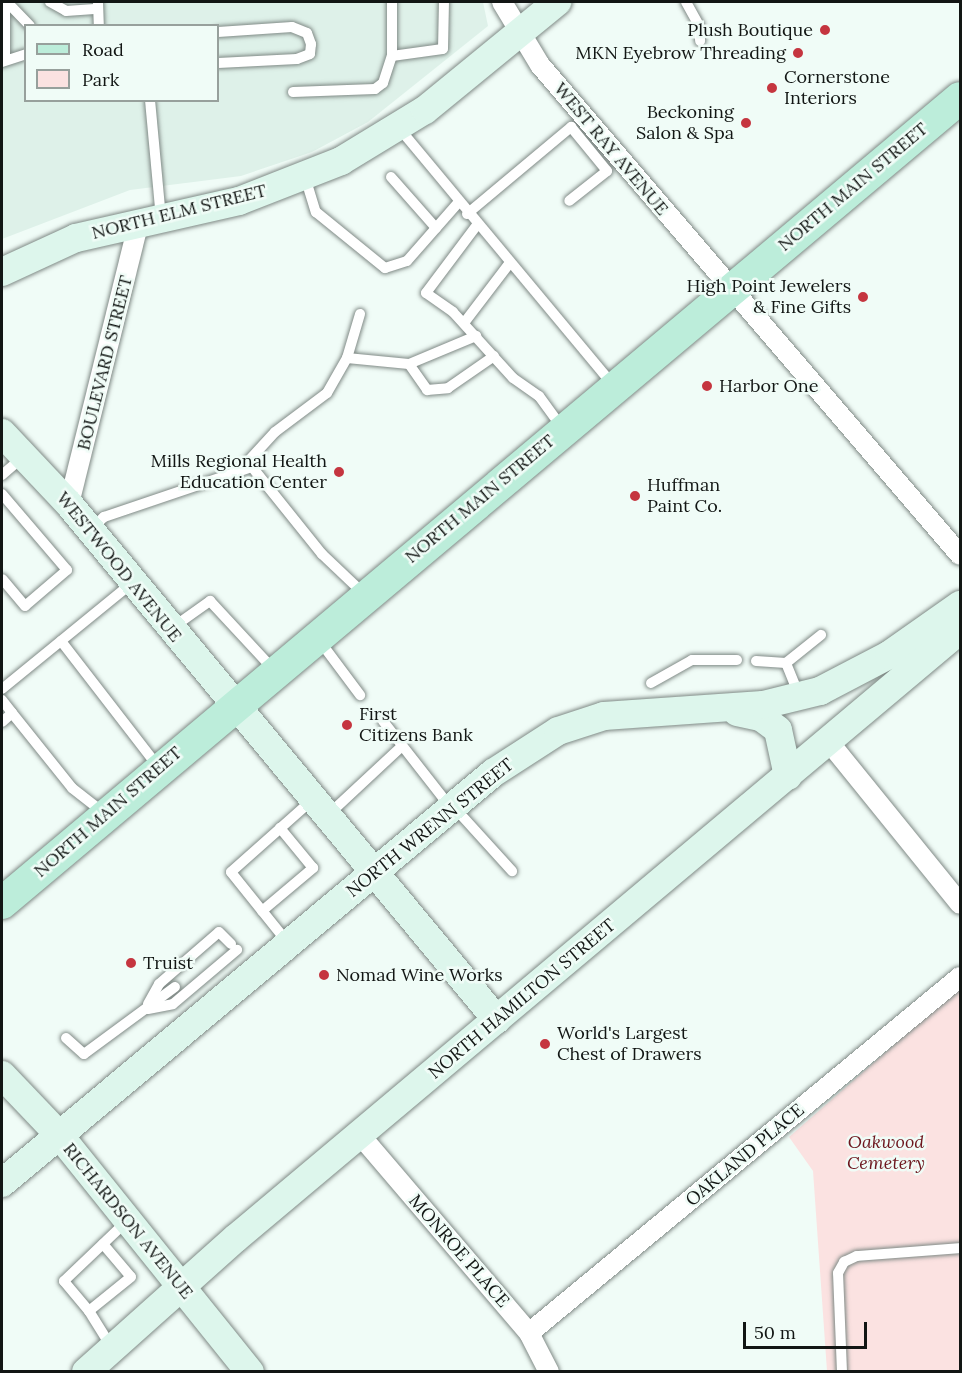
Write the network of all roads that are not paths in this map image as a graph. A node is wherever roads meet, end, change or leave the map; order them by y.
1 (6, 2) edge
2 (50, 2) edge
3 (392, 2) edge
4 (444, 2) edge
5 (502, 2) edge
6 (557, 2) edge
7 (686, 2) edge
8 (98, 5) edge
9 (28, 24) edge
10 (99, 24) edge
11 (519, 30) junction
12 (219, 32) edge
13 (700, 41) dead end
14 (24, 55) edge
15 (392, 56) junction
16 (3, 61) edge
17 (219, 63) edge
18 (293, 92) dead end
19 (960, 98) edge
20 (150, 102) edge
21 (577, 122) junction
22 (399, 127) junction
23 (304, 177) junction
24 (391, 177) dead end
25 (569, 201) dead end
26 (458, 203) junction
27 (467, 214) junction
28 (150, 220) junction
29 (477, 225) junction
30 (436, 228) junction
31 (509, 264) junction
32 (2, 272) edge
33 (730, 290) junction
34 (360, 314) dead end
35 (464, 323) junction
36 (476, 336) junction
37 (494, 356) junction
38 (347, 358) junction
39 (409, 364) junction
40 (615, 387) junction
41 (563, 429) junction
42 (2, 433) edge
43 (24, 456) junction
44 (242, 468) junction
45 (2, 475) edge
46 (2, 494) edge
47 (69, 504) junction
48 (90, 530) junction
49 (960, 555) edge
50 (2, 579) edge
51 (133, 582) junction
52 (364, 595) junction
53 (960, 605) edge
54 (171, 630) junction
55 (960, 630) edge
56 (821, 635) dead end
57 (315, 636) junction
58 (61, 640) junction
59 (737, 660) dead end
60 (756, 661) dead end
61 (786, 663) junction
62 (274, 670) junction
63 (651, 683) dead end
64 (2, 689) edge
65 (360, 695) dead end
66 (800, 696) junction
67 (2, 700) edge
68 (232, 705) junction
69 (720, 708) junction
70 (12, 713) junction
71 (382, 721) dead end
72 (2, 722) edge
73 (829, 742) junction
74 (401, 747) junction
75 (159, 768) junction
76 (788, 776) junction
77 (452, 807) junction
78 (319, 809) junction
79 (105, 814) junction
80 (280, 828) junction
81 (512, 871) dead end
82 (372, 873) junction
83 (2, 903) edge
84 (960, 904) edge
85 (262, 911) junction
86 (288, 943) junction
87 (960, 976) edge
88 (175, 987) dead end
89 (144, 1009) junction
90 (497, 1020) junction
91 (66, 1038) dead end
92 (2, 1075) edge
93 (360, 1135) junction
94 (60, 1136) junction
95 (2, 1183) edge
96 (128, 1219) junction
97 (103, 1244) junction
98 (960, 1248) edge
99 (182, 1285) junction
100 (89, 1311) junction
101 (529, 1332) junction
102 (112, 1348) junction
103 (86, 1371) edge
104 (250, 1371) edge
105 (549, 1371) edge
106 (842, 1371) edge

1 - 9 lane
1 - 16 lane
2 - 8 lane
3 - 15 lane
4 - 15 lane
5 - 11 street, WEST RAY AVENUE
6 - 11 street, NORTH ELM STREET
7 - 13 lane
8 - 10 lane
11 - 21 street, WEST RAY AVENUE
11 - 22 street, NORTH ELM STREET
12 - 17 lane
14 - 16 lane
15 - 18 lane
19 - 33 main road, NORTH MAIN STREET
20 - 28 lane
21 - 25 lane
21 - 27 lane
21 - 33 street, WEST RAY AVENUE
22 - 23 street, NORTH ELM STREET
22 - 26 lane
23 - 28 street, NORTH ELM STREET
23 - 30 lane
24 - 30 lane
26 - 27 lane
26 - 30 lane
27 - 29 lane
28 - 32 street, NORTH ELM STREET
28 - 47 street, BOULEVARD STREET
29 - 31 lane
29 - 35 lane
31 - 35 lane
31 - 40 lane
33 - 40 main road, NORTH MAIN STREET
33 - 49 street, WEST RAY AVENUE
34 - 38 lane
35 - 36 lane
36 - 37 lane
36 - 39 lane
37 - 39 lane
37 - 41 lane
38 - 39 lane
38 - 44 lane
40 - 41 main road, NORTH MAIN STREET
41 - 52 main road, NORTH MAIN STREET
42 - 43 street, WESTWOOD AVENUE
43 - 45 lane
43 - 47 street, WESTWOOD AVENUE
44 - 48 lane
44 - 52 lane
46 - 50 lane
47 - 48 street, WESTWOOD AVENUE
48 - 51 street, WESTWOOD AVENUE
51 - 54 street, WESTWOOD AVENUE
51 - 58 lane
52 - 57 main road, NORTH MAIN STREET
53 - 66 street, NORTH WRENN STREET
54 - 62 lane
54 - 68 street, WESTWOOD AVENUE
55 - 73 street, NORTH HAMILTON STREET
56 - 61 lane
57 - 62 main road, NORTH MAIN STREET
57 - 65 lane
58 - 64 lane
58 - 75 lane
59 - 63 lane
60 - 61 lane
61 - 66 lane
62 - 68 main road, NORTH MAIN STREET
66 - 69 street, NORTH WRENN STREET
67 - 70 lane
68 - 75 main road, NORTH MAIN STREET
68 - 78 street, WESTWOOD AVENUE
69 - 76 street
69 - 77 street, NORTH WRENN STREET
70 - 72 lane
70 - 79 lane
71 - 74 lane
73 - 76 street, NORTH HAMILTON STREET
73 - 84 street
74 - 77 lane
74 - 78 lane
75 - 79 main road, NORTH MAIN STREET
76 - 90 street, NORTH HAMILTON STREET
77 - 81 lane
77 - 82 street, NORTH WRENN STREET
78 - 80 lane
78 - 82 street, WESTWOOD AVENUE
79 - 83 main road, NORTH MAIN STREET
80 - 85 lane
80 - 85 lane
82 - 86 street, NORTH WRENN STREET
82 - 90 street, WESTWOOD AVENUE
85 - 86 lane
86 - 94 street, NORTH WRENN STREET
87 - 101 street, OAKLAND PLACE
88 - 89 lane
89 - 89 lane
89 - 91 lane
90 - 93 street, NORTH HAMILTON STREET
92 - 94 street, RICHARDSON AVENUE
93 - 99 street, NORTH HAMILTON STREET
93 - 101 street, MONROE PLACE
94 - 95 street, NORTH WRENN STREET
94 - 96 street, RICHARDSON AVENUE
96 - 97 lane
96 - 99 street, RICHARDSON AVENUE
97 - 100 lane
97 - 100 lane
98 - 106 lane
99 - 102 street, NORTH HAMILTON STREET
99 - 104 street, RICHARDSON AVENUE
100 - 102 lane
101 - 105 street, MONROE PLACE
102 - 103 street, NORTH HAMILTON STREET

